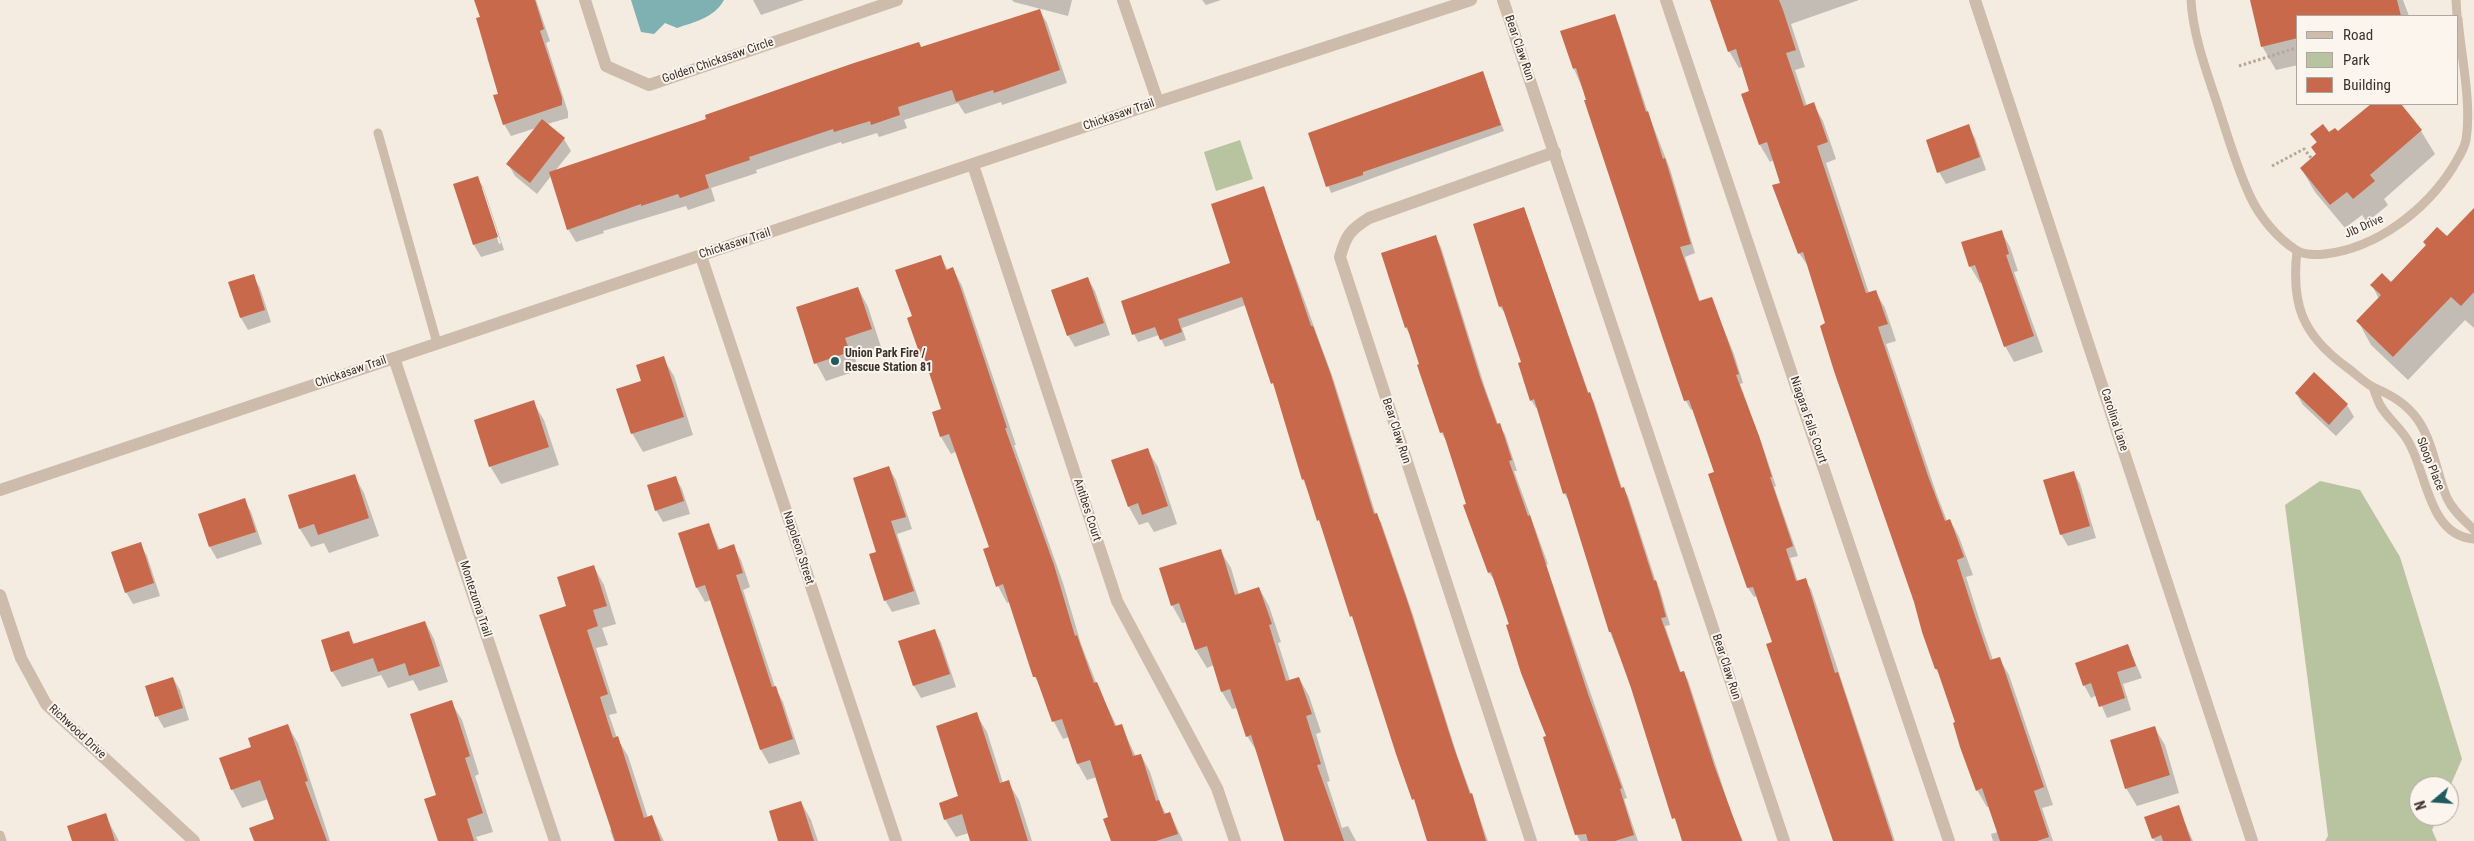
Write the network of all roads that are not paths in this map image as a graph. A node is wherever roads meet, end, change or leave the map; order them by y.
1 (585, 0) edge
2 (897, 0) edge
3 (1124, 0) edge
4 (1471, 0) edge
5 (1503, 0) edge
6 (1666, 0) edge
7 (1975, 0) edge
8 (2191, 0) edge
9 (2456, 0) edge
10 (2458, 15) edge
11 (2459, 29) edge
12 (1158, 102) junction
13 (378, 133) dead end
14 (1555, 152) junction
15 (973, 165) junction
16 (2297, 251) junction
17 (701, 256) junction
18 (437, 343) junction
19 (394, 358) junction
20 (2373, 386) junction
21 (0, 490) edge
22 (2474, 530) edge
23 (2474, 539) edge
24 (0, 595) edge
25 (0, 835) edge
26 (2, 841) edge
27 (194, 841) edge
28 (555, 841) edge
29 (896, 841) edge
30 (1235, 841) edge
31 (1531, 841) edge
32 (1784, 841) edge
33 (1949, 841) edge
34 (2252, 841) edge

1 - 2 street, Golden Chickasaw Circle
3 - 12 street
4 - 12 street, Chickasaw Trail
5 - 14 street, Bear Claw Run
6 - 33 street, Niagara Falls Court
7 - 34 street, Carolina Lane
8 - 16 lane
9 - 10 lane, Jib Drive
11 - 16 lane, Jib Drive
12 - 15 street, Chickasaw Trail
13 - 18 lane
14 - 31 street, Bear Claw Run
14 - 32 street, Bear Claw Run
15 - 17 street, Chickasaw Trail
15 - 30 street, Antibes Court
16 - 20 lane, Sloop Place
17 - 18 street, Chickasaw Trail
17 - 29 street, Napoleon Street
18 - 19 street, Chickasaw Trail
19 - 21 street, Chickasaw Trail
19 - 28 street, Montezuma Trail
20 - 22 lane, Sloop Place
20 - 23 lane, Sloop Place
24 - 27 street, Richwood Drive
25 - 26 lane

